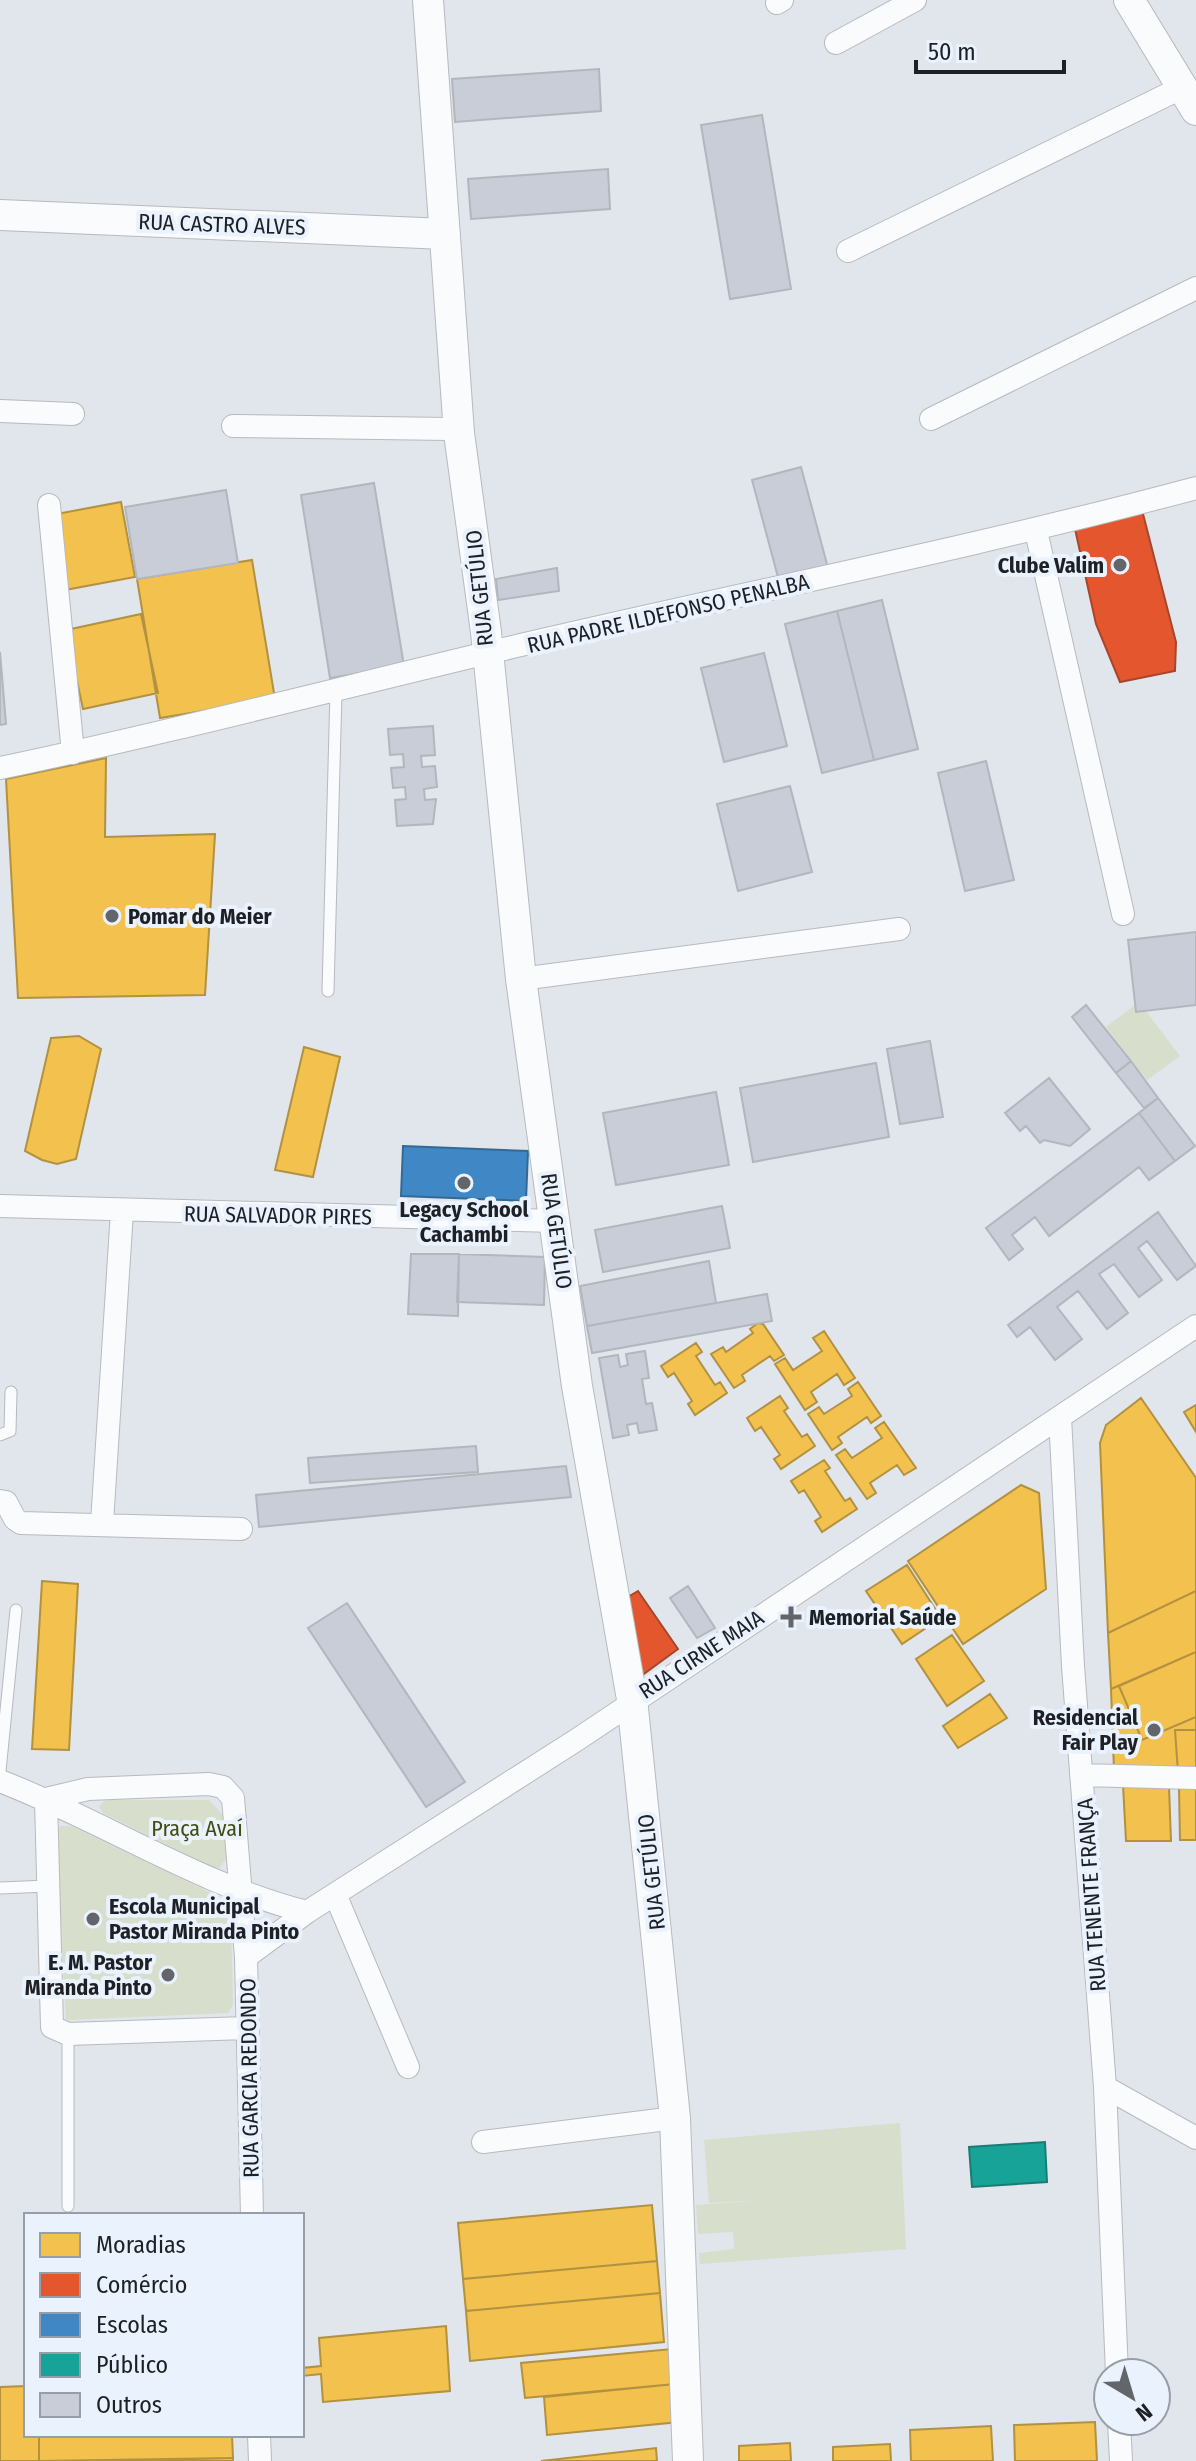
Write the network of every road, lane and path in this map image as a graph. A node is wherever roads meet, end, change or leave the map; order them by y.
1 (428, 0) edge
2 (915, 0) edge
3 (1129, 0) edge
4 (836, 43) dead end
5 (1188, 99) edge
6 (0, 215) edge
7 (445, 234) junction
8 (848, 251) dead end
9 (1196, 288) edge
10 (0, 411) edge
11 (73, 414) dead end
12 (931, 419) dead end
13 (233, 426) dead end
14 (459, 433) junction
15 (1196, 488) edge
16 (49, 505) dead end
17 (1036, 531) junction
18 (486, 653) junction
19 (336, 692) junction
20 (73, 753) junction
21 (0, 768) edge
22 (1123, 914) dead end
23 (899, 929) dead end
24 (521, 979) junction
25 (328, 991) dead end
26 (0, 1206) edge
27 (122, 1211) junction
28 (556, 1221) junction
29 (1196, 1326) edge
30 (11, 1392) dead end
31 (1060, 1417) junction
32 (0, 1435) edge
33 (0, 1501) edge
34 (102, 1523) junction
35 (241, 1529) dead end
36 (16, 1610) dead end
37 (632, 1699) junction
38 (0, 1771) edge
39 (1081, 1775) junction
40 (1196, 1778) edge
41 (0, 1781) edge
42 (46, 1799) junction
43 (47, 1886) junction
44 (0, 1888) edge
45 (240, 1894) junction
46 (335, 1894) junction
47 (307, 1912) junction
48 (246, 1957) junction
49 (246, 2028) junction
50 (68, 2034) junction
51 (408, 2067) dead end
52 (1105, 2087) junction
53 (675, 2118) junction
54 (1196, 2138) edge
55 (483, 2142) dead end
56 (68, 2206) dead end
57 (252, 2213) edge
58 (1116, 2357) edge
59 (259, 2437) edge
60 (1120, 2437) edge
61 (260, 2461) edge
62 (688, 2461) edge
63 (1121, 2461) edge

1 - 7 street, RUA GETÚLIO
2 - 4 street
3 - 5 street
5 - 8 street
6 - 7 street, RUA CASTRO ALVES
7 - 14 street, RUA GETÚLIO
9 - 12 street
10 - 11 street
13 - 14 street
14 - 18 street, RUA GETÚLIO
15 - 17 street, RUA PADRE ILDEFONSO PENALBA
16 - 20 street
17 - 18 street, RUA PADRE ILDEFONSO PENALBA
17 - 22 street
18 - 19 street, RUA PADRE ILDEFONSO PENALBA
18 - 24 street, RUA GETÚLIO
19 - 20 street, RUA PADRE ILDEFONSO PENALBA
19 - 25 lane
20 - 21 street, RUA PADRE ILDEFONSO PENALBA
23 - 24 street
24 - 28 street, RUA GETÚLIO
26 - 27 street, RUA SALVADOR PIRES
27 - 28 street, RUA SALVADOR PIRES
27 - 34 street
28 - 37 street, RUA GETÚLIO
29 - 31 street, RUA CIRNE MAIA
30 - 32 lane
31 - 37 street, RUA CIRNE MAIA
31 - 39 street, RUA TENENTE FRANÇA
33 - 34 street
34 - 35 street
36 - 38 lane
37 - 46 street, RUA CIRNE MAIA
37 - 53 street, RUA GETÚLIO
39 - 40 street
39 - 52 street, RUA TENENTE FRANÇA
41 - 42 street
42 - 43 street
42 - 45 street
42 - 45 street
43 - 44 lane
43 - 50 street
45 - 47 street
45 - 48 street, RUA GARCIA REDONDO
46 - 47 street, RUA CIRNE MAIA
46 - 51 street
47 - 48 street, RUA CIRNE MAIA
48 - 49 street, RUA GARCIA REDONDO
49 - 50 street
49 - 57 street, RUA GARCIA REDONDO
50 - 56 lane
52 - 54 street
52 - 58 street, RUA TENENTE FRANÇA
53 - 55 street
53 - 62 street, RUA GETÚLIO
59 - 61 street
60 - 63 street

